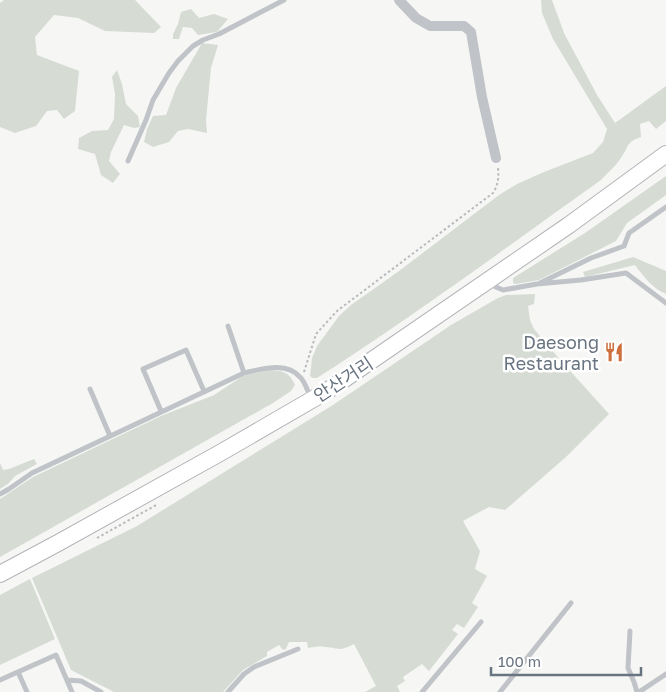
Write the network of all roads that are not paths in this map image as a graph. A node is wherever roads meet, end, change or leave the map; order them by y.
1 (284, 0) edge
2 (399, 0) edge
3 (666, 154) edge
4 (496, 158) road end
5 (128, 161) dead end
6 (666, 207) edge
7 (486, 282) junction
8 (537, 284) junction
9 (666, 303) edge
10 (228, 326) dead end
11 (244, 373) junction
12 (90, 389) dead end
13 (204, 391) junction
14 (312, 400) junction
15 (160, 412) junction
16 (110, 436) junction
17 (0, 494) edge
18 (0, 574) edge
19 (571, 603) dead end
20 (481, 622) dead end
21 (630, 631) dead end
22 (298, 649) dead end
23 (18, 672) junction
24 (666, 674) edge
25 (0, 680) edge
26 (67, 680) junction
27 (27, 692) edge
28 (72, 692) edge
29 (101, 692) edge
30 (228, 692) edge
31 (422, 692) edge
32 (500, 692) edge
33 (638, 692) edge

1 - 5 lane
2 - 4 street
3 - 7 main road, 안산거리
6 - 8 lane
7 - 8 lane
7 - 14 main road, 안산거리
8 - 9 lane
10 - 11 lane
11 - 13 lane
11 - 14 lane
12 - 16 lane
13 - 15 lane
13 - 15 lane
14 - 18 main road, 안산거리
15 - 16 lane
16 - 17 lane
19 - 32 lane
20 - 31 lane
21 - 33 lane
22 - 30 lane
23 - 25 lane
23 - 26 lane
23 - 27 lane
24 - 33 lane
26 - 28 lane
26 - 29 lane

